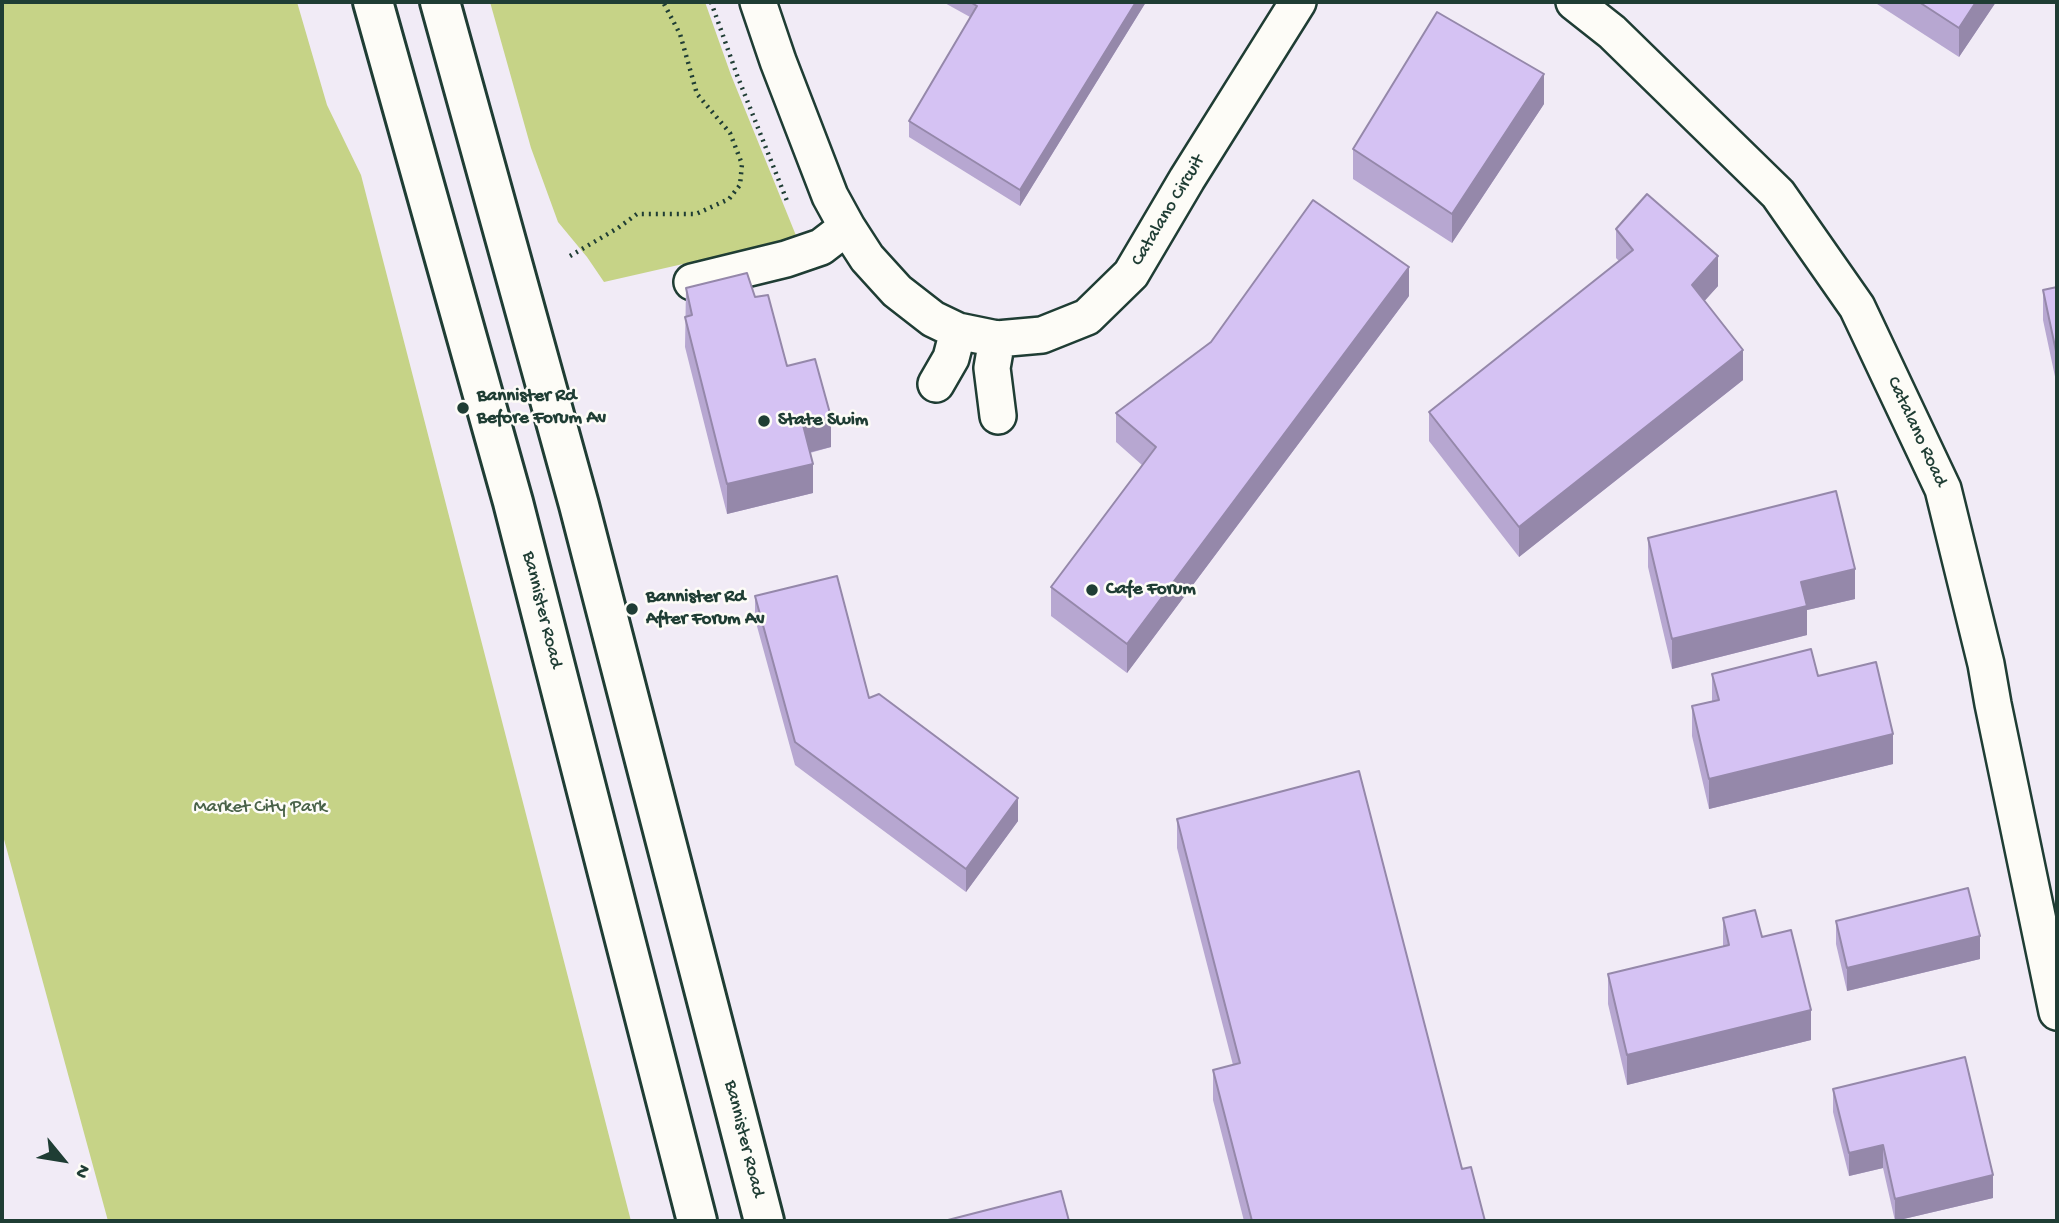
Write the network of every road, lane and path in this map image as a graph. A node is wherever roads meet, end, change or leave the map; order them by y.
1 (373, 2) edge
2 (440, 2) edge
3 (663, 2) edge
4 (711, 2) edge
5 (758, 2) edge
6 (1298, 2) edge
7 (1574, 2) edge
8 (787, 201) dead end
9 (847, 227) junction
10 (570, 256) dead end
11 (692, 282) dead end
12 (958, 331) junction
13 (998, 340) junction
14 (936, 384) dead end
15 (998, 416) dead end
16 (2057, 1012) edge
17 (697, 1221) edge
18 (764, 1221) edge

1 - 17 main road, Bannister Road
2 - 18 main road, Bannister Road
3 - 10 path
4 - 8 path
5 - 9 street, Catalano Circuit
6 - 13 street, Catalano Circuit
7 - 16 street, Catalano Road
9 - 11 street
9 - 12 street, Catalano Circuit
12 - 13 street, Catalano Circuit
12 - 14 street
13 - 15 street

